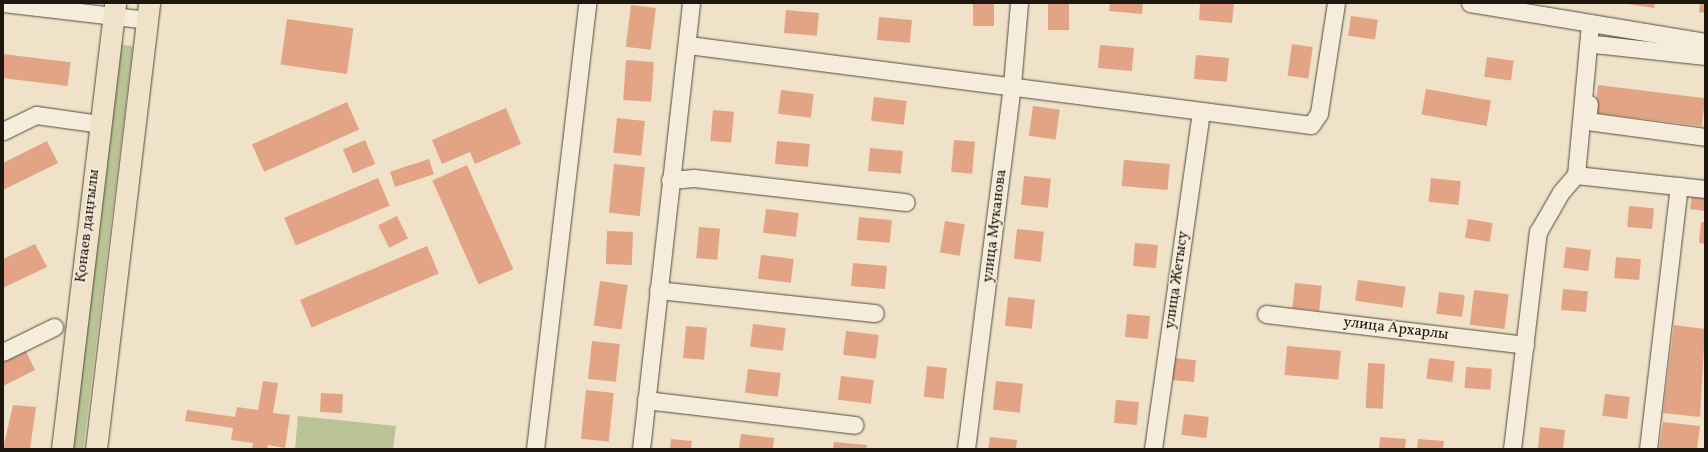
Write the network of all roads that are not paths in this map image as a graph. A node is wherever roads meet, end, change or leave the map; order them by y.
1 (3, 3) edge
2 (587, 3) edge
3 (691, 3) edge
4 (1019, 3) edge
5 (1333, 3) edge
6 (1470, 3) edge
7 (114, 10) edge
8 (148, 12) edge
9 (1593, 26) junction
10 (1705, 42) edge
11 (1594, 44) junction
12 (688, 45) junction
13 (1705, 56) edge
14 (1012, 85) junction
15 (1201, 110) junction
16 (101, 124) junction
17 (3, 131) edge
18 (1705, 137) edge
19 (1576, 175) junction
20 (670, 180) junction
21 (1680, 186) junction
22 (1705, 189) edge
23 (906, 202) dead end
24 (658, 290) junction
25 (875, 313) dead end
26 (1266, 314) dead end
27 (54, 327) dead end
28 (1525, 345) junction
29 (3, 352) edge
30 (646, 400) junction
31 (855, 425) dead end
32 (62, 449) edge
33 (96, 449) edge
34 (535, 449) edge
35 (641, 449) edge
36 (966, 449) edge
37 (1153, 449) edge
38 (1512, 449) edge
39 (1648, 449) edge

1 - 7 street
2 - 34 street
3 - 12 street
4 - 14 street, улица Муканова
5 - 15 street
6 - 9 street
7 - 8 street
7 - 16 main road, Қонаев даңғылы
8 - 33 main road
9 - 10 street
9 - 11 street
9 - 19 street
11 - 13 street
11 - 18 street
12 - 14 street
12 - 20 street
14 - 15 street
14 - 36 street, улица Муканова
15 - 37 street, улица Жетысу
16 - 17 street
16 - 32 main road, Қонаев даңғылы
19 - 21 street
19 - 28 street
20 - 23 street
20 - 24 street
21 - 22 street
21 - 39 street
24 - 25 street
24 - 30 street
26 - 28 street, улица Архарлы
27 - 29 street
28 - 38 street
30 - 31 street
30 - 35 street

